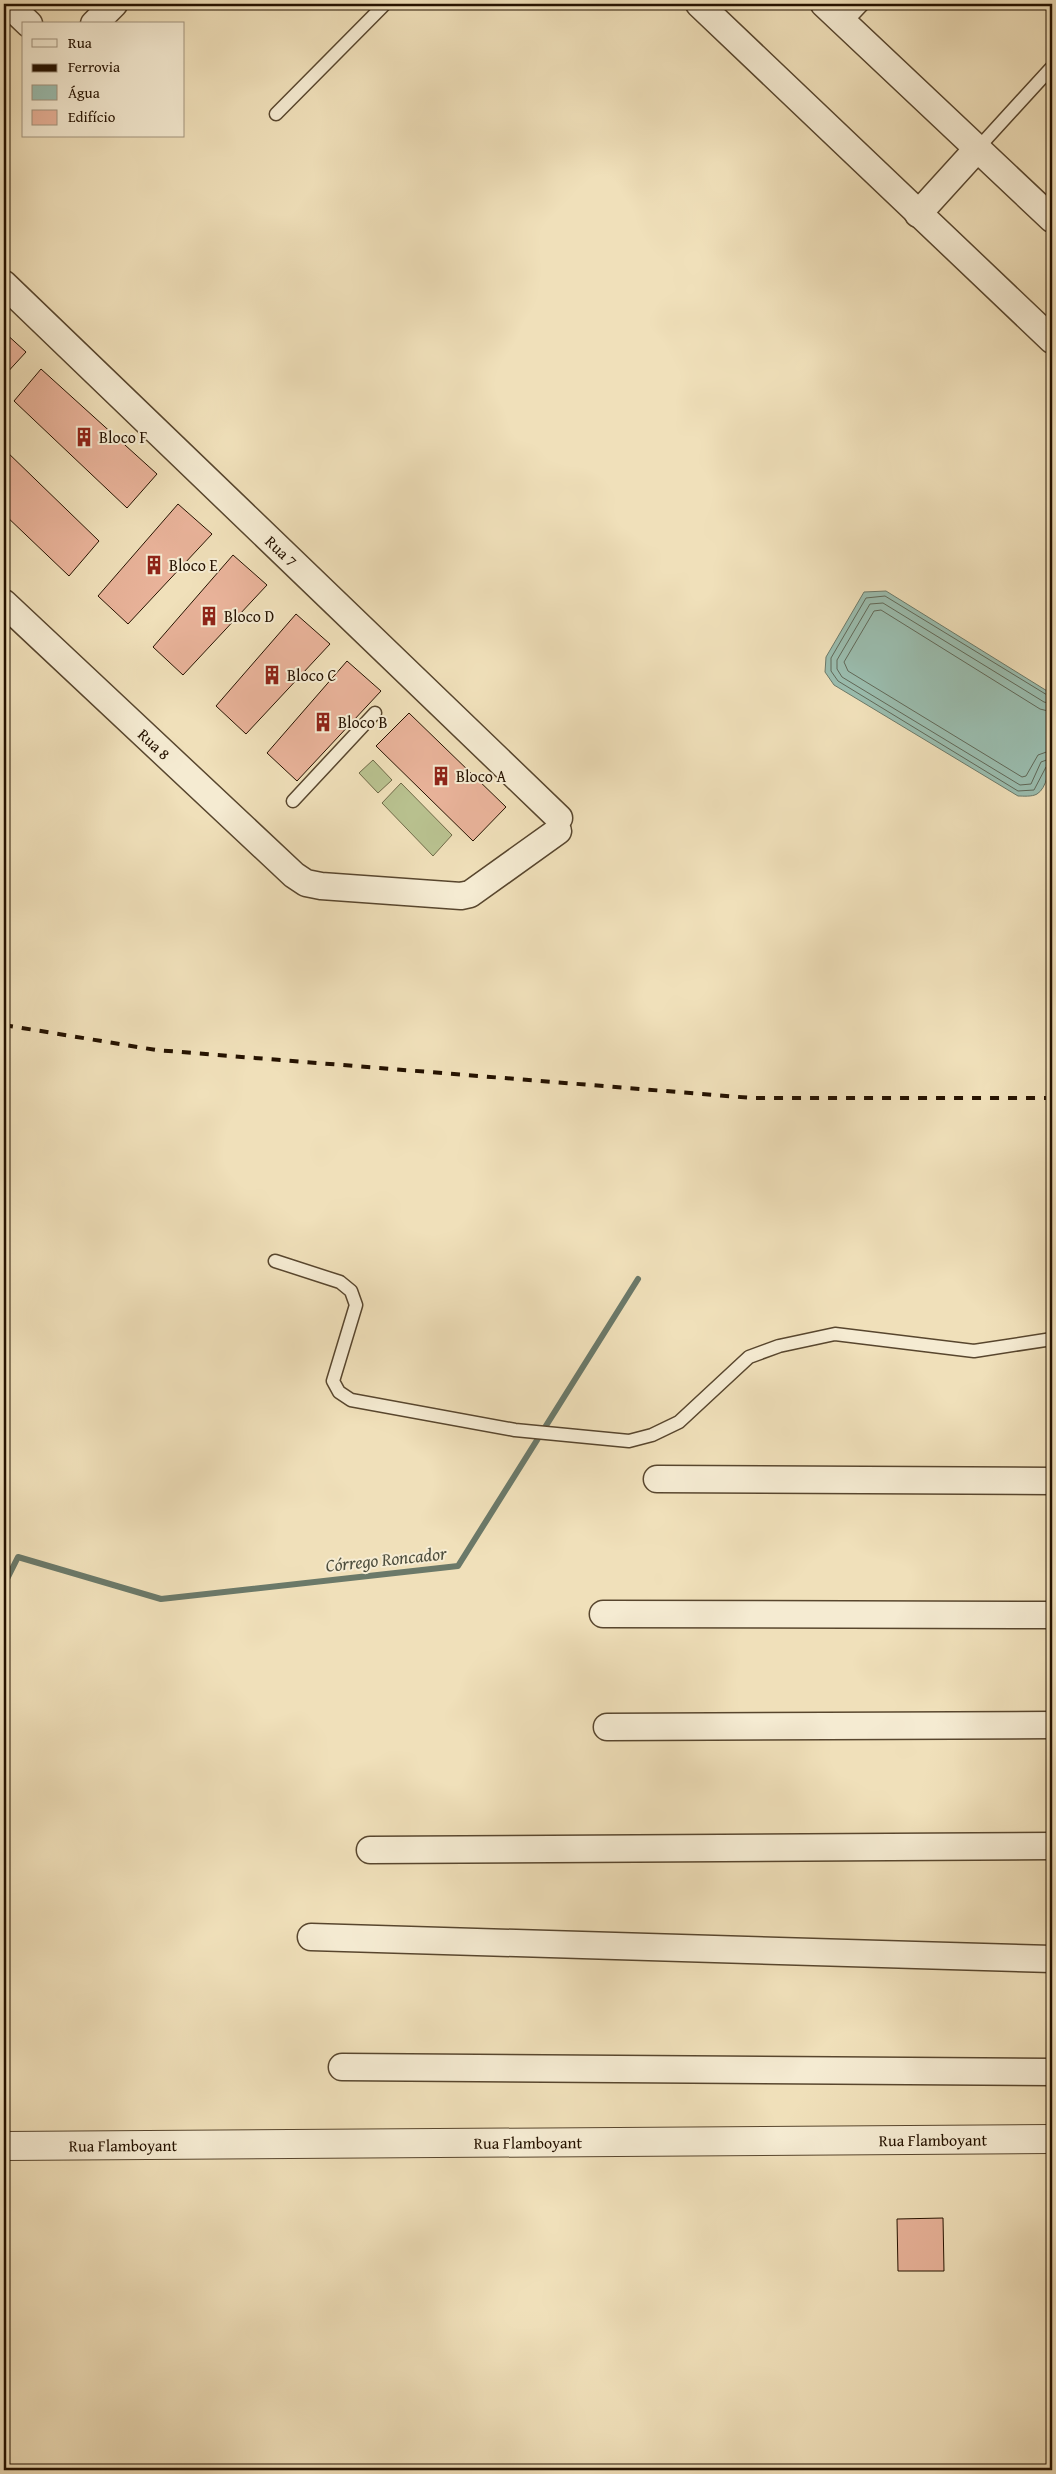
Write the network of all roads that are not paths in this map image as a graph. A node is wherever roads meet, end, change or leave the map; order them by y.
1 (8, 4) edge
2 (114, 4) edge
3 (385, 4) edge
4 (699, 4) edge
5 (824, 4) edge
6 (863, 4) edge
7 (27, 22) edge
8 (96, 22) edge
9 (845, 23) junction
10 (1052, 67) edge
11 (276, 114) dead end
12 (978, 148) junction
13 (918, 214) junction
14 (1052, 219) edge
15 (4, 284) edge
16 (1052, 340) edge
17 (4, 603) edge
18 (375, 713) dead end
19 (293, 801) dead end
20 (306, 883) joint
21 (275, 1261) dead end
22 (1052, 1339) edge
23 (657, 1479) dead end
24 (1052, 1481) edge
25 (603, 1614) dead end
26 (1052, 1615) edge
27 (1052, 1725) edge
28 (607, 1727) dead end
29 (1052, 1846) edge
30 (370, 1850) dead end
31 (311, 1937) dead end
32 (1052, 1959) edge
33 (342, 2067) dead end
34 (1052, 2072) edge
35 (1052, 2139) edge
36 (4, 2146) edge

1 - 7 street
2 - 8 street
3 - 11 lane
4 - 13 street
5 - 9 street
6 - 9 lane
9 - 12 street
10 - 12 lane
12 - 13 street
12 - 14 street
13 - 16 street
15 - 20 street, Rua 7
17 - 20 street, Rua 8
18 - 19 lane
21 - 22 lane
23 - 24 street
25 - 26 street
27 - 28 street
29 - 30 street
31 - 32 street
33 - 34 street
35 - 36 street, Rua Flamboyant

